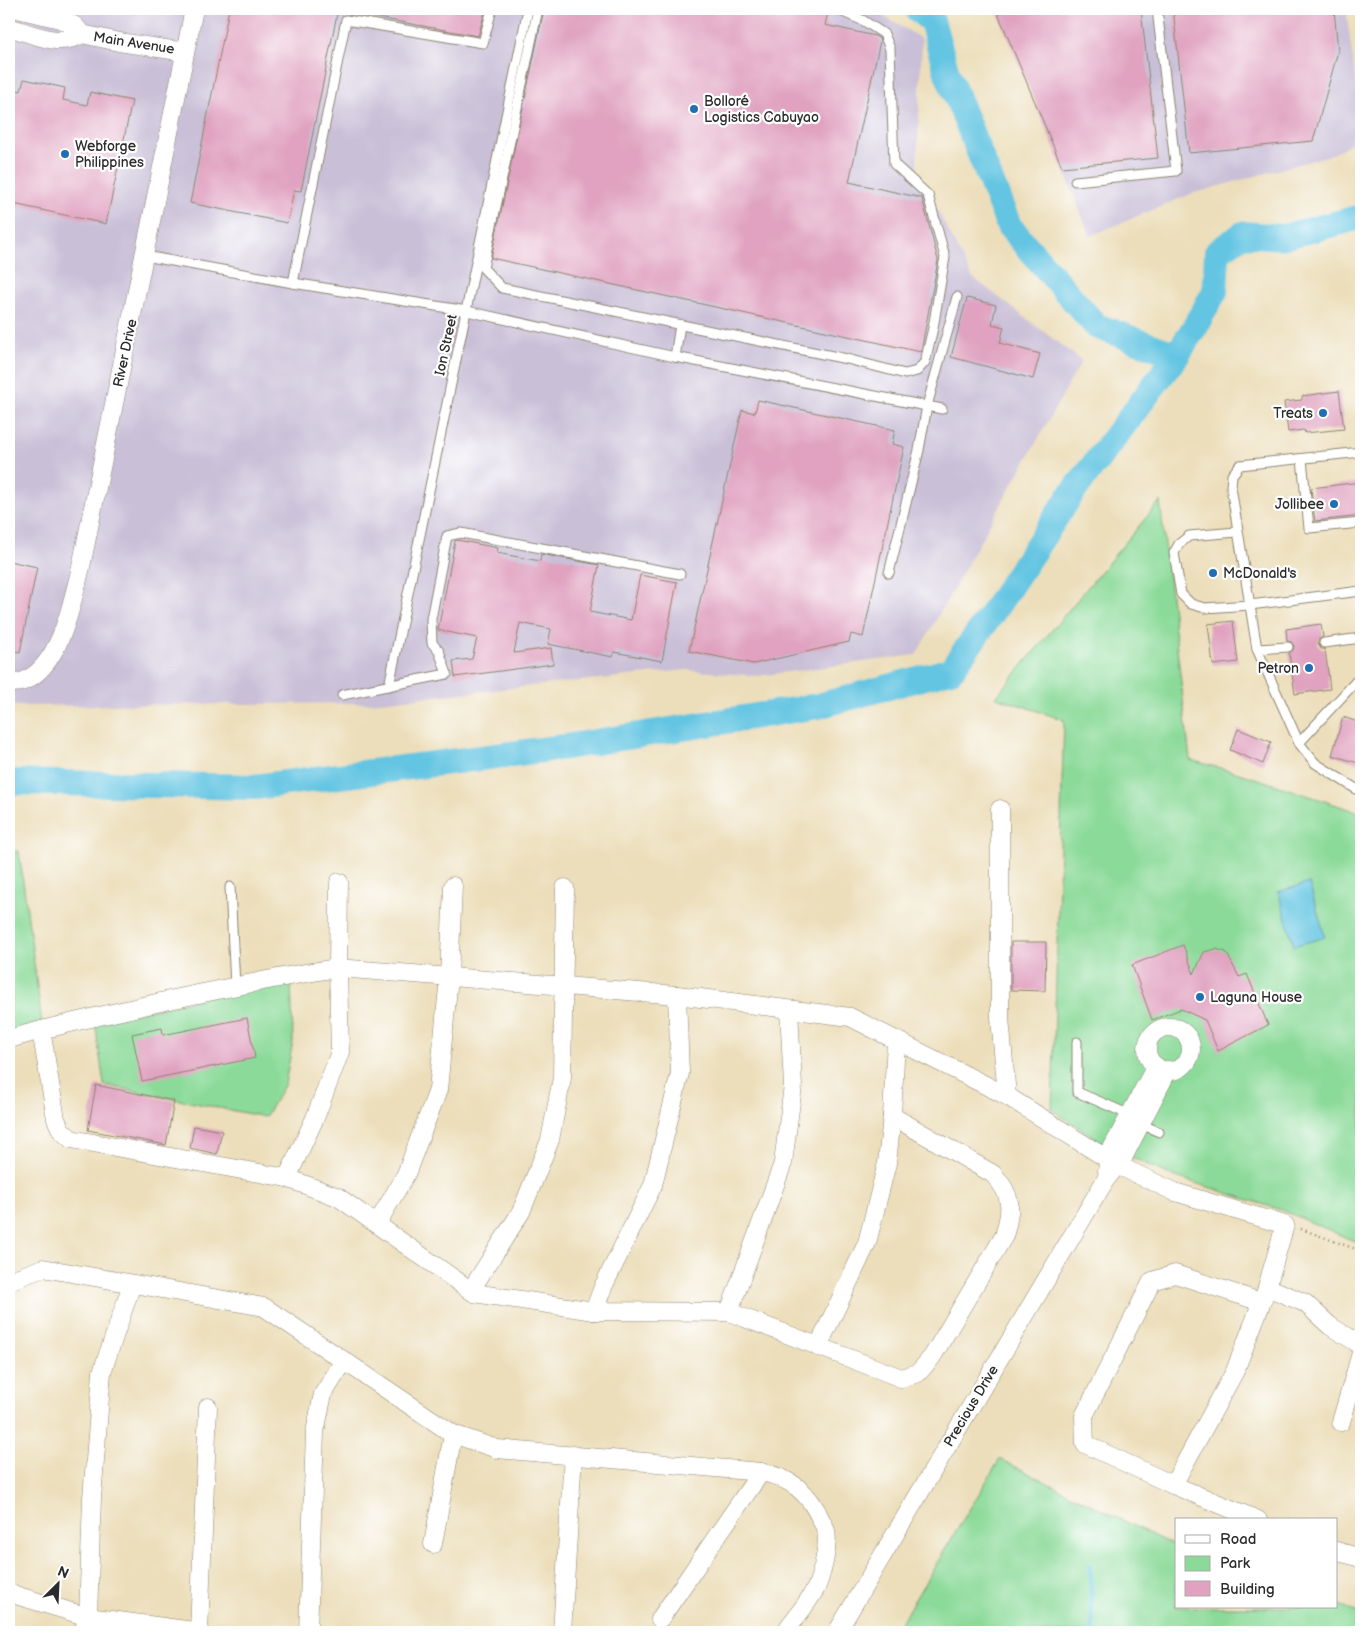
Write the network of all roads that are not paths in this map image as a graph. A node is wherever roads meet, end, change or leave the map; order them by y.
1 (17, 9) edge
2 (194, 9) edge
3 (492, 9) edge
4 (528, 9) edge
5 (538, 9) edge
6 (836, 9) edge
7 (1157, 9) edge
8 (9, 27) edge
9 (82, 34) junction
10 (185, 52) junction
11 (1075, 180) dead end
12 (145, 256) junction
13 (293, 283) junction
14 (957, 297) dead end
15 (467, 311) junction
16 (680, 325) junction
17 (675, 357) junction
18 (927, 406) junction
19 (942, 409) dead end
20 (1361, 452) edge
21 (1302, 458) junction
22 (1361, 523) edge
23 (1237, 532) junction
24 (888, 573) dead end
25 (680, 574) dead end
26 (1361, 591) edge
27 (1250, 605) junction
28 (1361, 638) edge
29 (1324, 643) dead end
30 (1288, 647) dead end
31 (1257, 649) junction
32 (1361, 676) edge
33 (16, 682) edge
34 (389, 686) junction
35 (342, 695) dead end
36 (1299, 743) junction
37 (1361, 792) edge
38 (1000, 809) dead end
39 (339, 882) dead end
40 (453, 886) dead end
41 (230, 887) dead end
42 (565, 888) dead end
43 (338, 968) junction
44 (449, 977) junction
45 (235, 986) junction
46 (564, 987) junction
47 (677, 995) junction
48 (789, 1010) junction
49 (41, 1030) junction
50 (9, 1039) edge
51 (896, 1040) junction
52 (1077, 1042) dead end
53 (1162, 1068) dead end
54 (1007, 1096) junction
55 (892, 1116) junction
56 (1135, 1119) junction
57 (1159, 1132) dead end
58 (1113, 1163) junction
59 (287, 1178) junction
60 (377, 1224) junction
61 (9, 1282) edge
62 (132, 1284) junction
63 (471, 1290) junction
64 (1264, 1294) junction
65 (594, 1311) junction
66 (729, 1312) junction
67 (1361, 1345) edge
68 (818, 1346) junction
69 (1361, 1353) edge
70 (344, 1361) junction
71 (208, 1407) dead end
72 (1341, 1422) dead end
73 (453, 1434) junction
74 (573, 1455) junction
75 (761, 1472) junction
76 (1173, 1485) junction
77 (1253, 1518) edge
78 (433, 1544) dead end
79 (1338, 1552) edge
80 (1361, 1558) edge
81 (9, 1593) edge
82 (660, 1618) dead end
83 (86, 1625) edge
84 (200, 1632) edge
85 (308, 1632) edge
86 (562, 1632) edge
87 (785, 1632) edge
88 (837, 1632) edge

1 - 9 street, Main Avenue
2 - 10 street, River Drive
3 - 13 lane
4 - 15 lane, Ion Street
5 - 16 lane
6 - 16 lane
7 - 11 lane
8 - 9 street, Main Avenue
9 - 10 street, Main Avenue
10 - 12 street, River Drive
12 - 13 lane
12 - 33 street, River Drive
13 - 15 lane
14 - 18 lane
15 - 17 lane
15 - 34 lane, Ion Street
16 - 17 lane
17 - 18 lane
18 - 19 lane
18 - 24 lane
20 - 21 lane
21 - 22 lane
21 - 23 lane
23 - 27 lane
23 - 27 lane
25 - 34 lane
26 - 27 lane
27 - 31 lane
28 - 29 lane
30 - 31 lane
31 - 36 lane
32 - 36 lane
34 - 35 lane
36 - 37 lane
38 - 54 street
39 - 43 street
40 - 44 street
41 - 45 lane
42 - 46 street
43 - 44 street
43 - 45 street
43 - 59 street
44 - 46 street
44 - 60 street
45 - 49 street
46 - 47 street
46 - 63 street
47 - 48 street
47 - 65 street
48 - 51 street
48 - 66 street
49 - 50 street
49 - 59 street
51 - 54 street
51 - 55 street
52 - 56 lane
53 - 56 street, Precious Drive
54 - 58 street
55 - 68 street
55 - 68 street
56 - 57 lane
56 - 58 street, Precious Drive
58 - 64 street
58 - 88 street, Precious Drive
59 - 60 street
60 - 63 street
61 - 62 street
62 - 70 street
62 - 83 street
63 - 65 street
64 - 67 street
64 - 76 street
64 - 76 street
65 - 66 street
66 - 68 street
69 - 72 street
70 - 73 street
70 - 85 street
71 - 84 street
73 - 74 street
73 - 78 street
74 - 75 street
74 - 86 street
75 - 82 street
75 - 87 street
76 - 77 street
79 - 80 street
81 - 83 street
83 - 84 street

